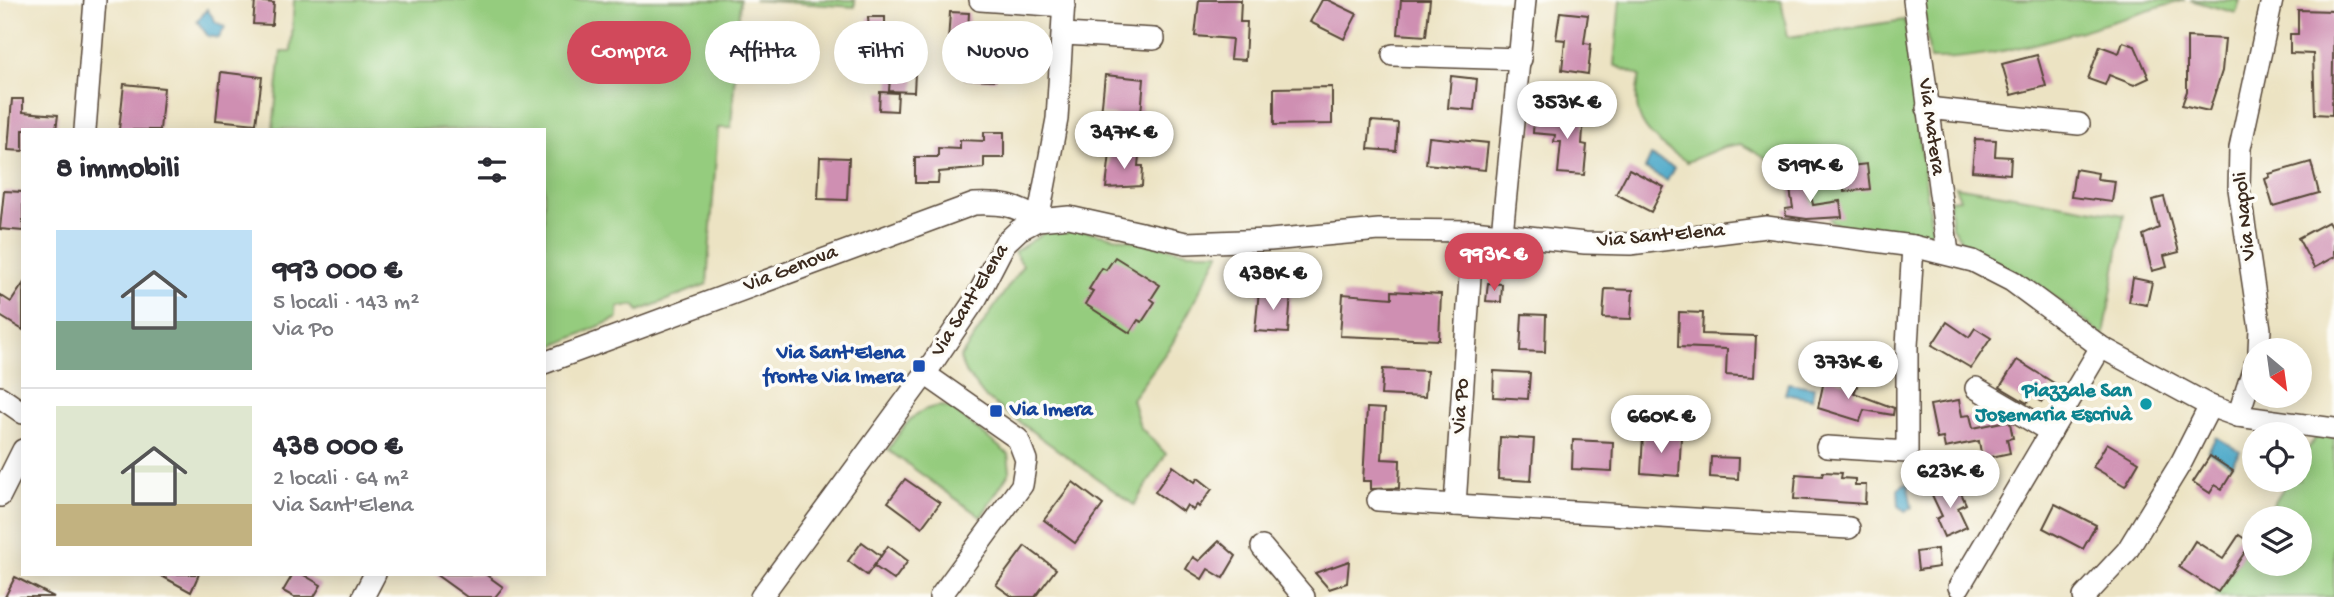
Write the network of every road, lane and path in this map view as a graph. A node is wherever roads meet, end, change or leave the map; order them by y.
1 (95, 0) edge
2 (980, 0) edge
3 (1525, 0) edge
4 (1914, 0) edge
5 (2272, 0) edge
6 (1064, 3) edge
7 (1063, 34) junction
8 (1154, 39) dead end
9 (1392, 55) dead end
10 (1521, 59) junction
11 (1927, 108) junction
12 (2079, 124) dead end
13 (85, 128) edge
14 (1038, 220) junction
15 (1473, 231) junction
16 (1502, 234) junction
17 (1913, 246) junction
18 (1948, 253) junction
19 (2260, 338) edge
20 (2101, 347) junction
21 (546, 362) edge
22 (925, 373) junction
23 (1976, 388) dead end
24 (0, 397) edge
25 (2242, 404) edge
26 (2210, 407) junction
27 (21, 412) edge
28 (2238, 416) junction
29 (2334, 429) edge
30 (2051, 432) junction
31 (1827, 447) dead end
32 (21, 454) edge
33 (0, 496) edge
34 (1378, 500) dead end
35 (1455, 505) junction
36 (1849, 528) dead end
37 (1262, 547) dead end
38 (374, 576) edge
39 (1959, 587) dead end
40 (363, 597) edge
41 (761, 597) edge
42 (940, 597) edge
43 (1304, 597) edge
44 (2084, 597) edge

1 - 13 street
2 - 6 street
3 - 10 street
4 - 11 street, Via Matera
5 - 19 street, Via Napoli
6 - 7 street
7 - 8 street
7 - 14 street
9 - 10 street
10 - 16 street
11 - 12 street
11 - 18 street, Via Matera
14 - 15 street, Via Sant'Elena
14 - 21 street, Via Genova
14 - 22 street, Via Sant'Elena
15 - 16 street, Via Sant'Elena
15 - 35 street, Via Po
16 - 17 street, Via Sant'Elena
17 - 18 street, Via Sant'Elena
17 - 31 street
18 - 20 street, Via Sant'Elena
20 - 26 street, Via Sant'Elena
20 - 30 street
22 - 41 street, Via Sant'Elena
22 - 42 street
23 - 30 street
24 - 27 street
25 - 28 street
26 - 28 street, Via Sant'Elena
26 - 44 street
28 - 29 street, Via Sant'Elena
30 - 39 street
32 - 33 street
34 - 35 street
35 - 36 street
37 - 43 street
38 - 40 street

